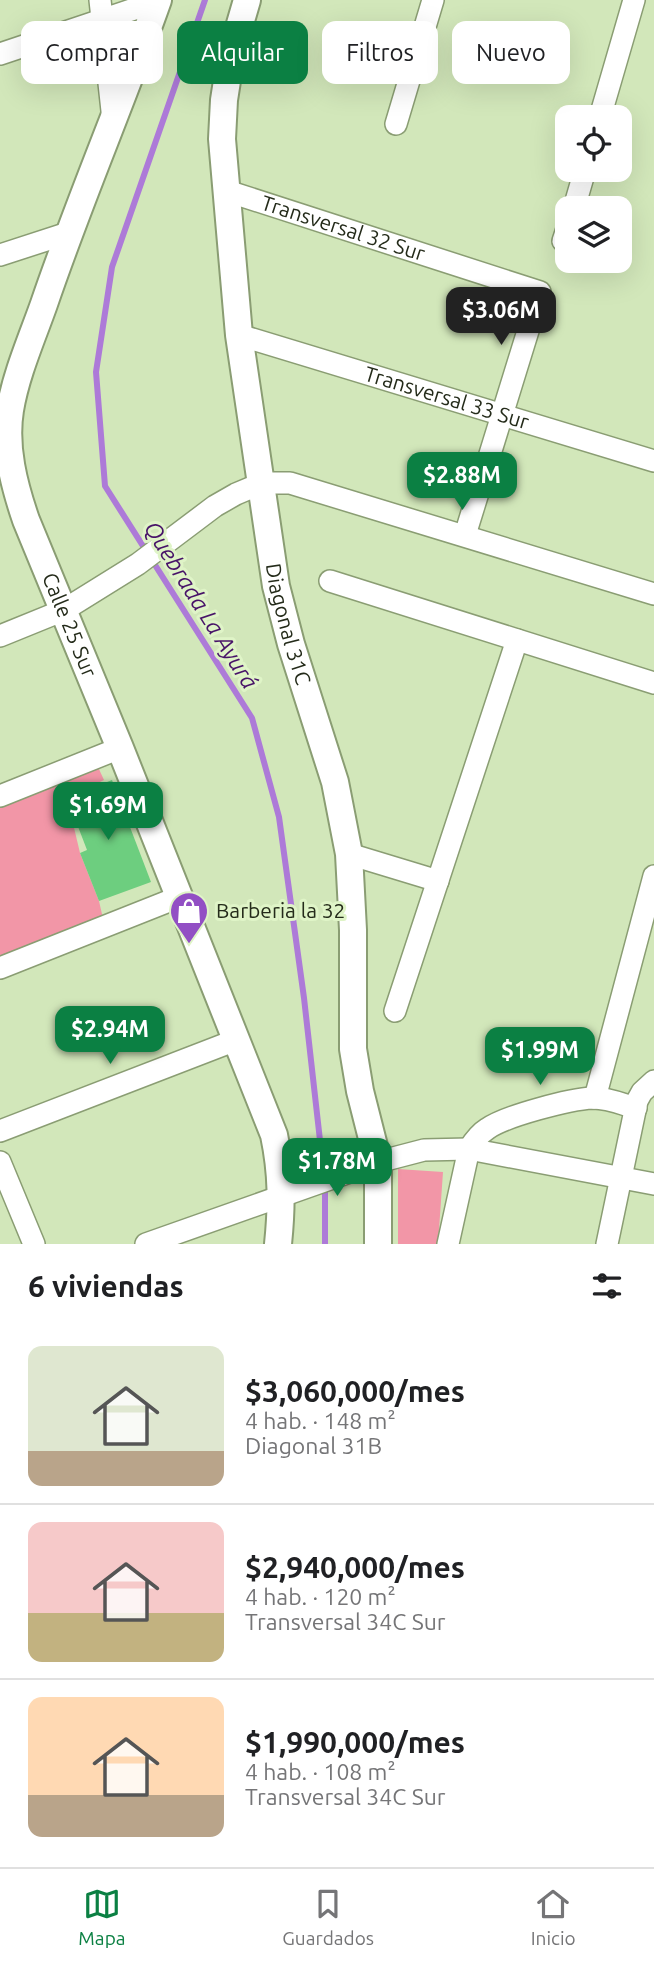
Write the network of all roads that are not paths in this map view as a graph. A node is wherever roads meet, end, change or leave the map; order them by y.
1 (247, 0) edge
2 (433, 0) edge
3 (634, 0) edge
4 (158, 1) edge
5 (101, 10) edge
6 (0, 54) edge
7 (603, 105) edge
8 (113, 123) junction
9 (396, 124) dead end
10 (227, 191) junction
11 (68, 233) junction
12 (0, 254) edge
13 (239, 335) junction
14 (5, 412) edge
15 (502, 415) junction
16 (654, 461) edge
17 (262, 483) junction
18 (466, 535) junction
19 (330, 581) dead end
20 (654, 594) edge
21 (64, 611) junction
22 (0, 636) edge
23 (517, 640) junction
24 (654, 683) edge
25 (120, 748) junction
26 (0, 796) edge
27 (349, 854) junction
28 (654, 876) edge
29 (438, 881) junction
30 (179, 897) junction
31 (0, 968) edge
32 (395, 1011) dead end
33 (236, 1040) junction
34 (654, 1081) edge
35 (595, 1098) junction
36 (636, 1108) junction
37 (0, 1131) edge
38 (469, 1149) junction
39 (0, 1162) edge
40 (377, 1162) junction
41 (621, 1178) junction
42 (654, 1184) edge
43 (282, 1195) junction
44 (191, 1236) edge
45 (34, 1244) edge
46 (146, 1244) edge
47 (278, 1244) edge
48 (378, 1244) edge
49 (448, 1244) edge
50 (607, 1244) edge

1 - 10 main road, Diagonal 31C
2 - 9 street
3 - 7 street
4 - 5 street
4 - 8 main road, Calle 25 Sur
5 - 6 street
5 - 8 street
8 - 11 main road, Calle 25 Sur
10 - 13 main road, Diagonal 31C
10 - 15 street, Transversal 32 Sur
11 - 12 street
11 - 14 main road, Calle 25 Sur
13 - 15 street, Transversal 33 Sur
13 - 17 main road, Diagonal 31C
14 - 21 main road, Calle 25 Sur
15 - 16 street, Transversal 33 Sur
15 - 18 street
17 - 18 street
17 - 21 street
17 - 27 main road, Diagonal 31C
18 - 20 street
19 - 23 street
21 - 22 street
21 - 25 main road, Calle 25 Sur
23 - 24 street
23 - 29 street
25 - 26 street
25 - 30 main road, Calle 25 Sur
27 - 29 street
27 - 40 main road, Diagonal 31C
28 - 35 street
29 - 32 street
30 - 31 street
30 - 33 main road, Calle 25 Sur
33 - 37 street
33 - 43 main road, Calle 25 Sur
34 - 36 street
35 - 36 street
35 - 38 street
36 - 41 street
38 - 40 street
38 - 41 street
38 - 49 street
39 - 45 street
40 - 43 street
40 - 48 main road, Diagonal 31C
41 - 42 street
41 - 50 street
43 - 44 street
43 - 47 main road, Calle 25 Sur
44 - 46 street

